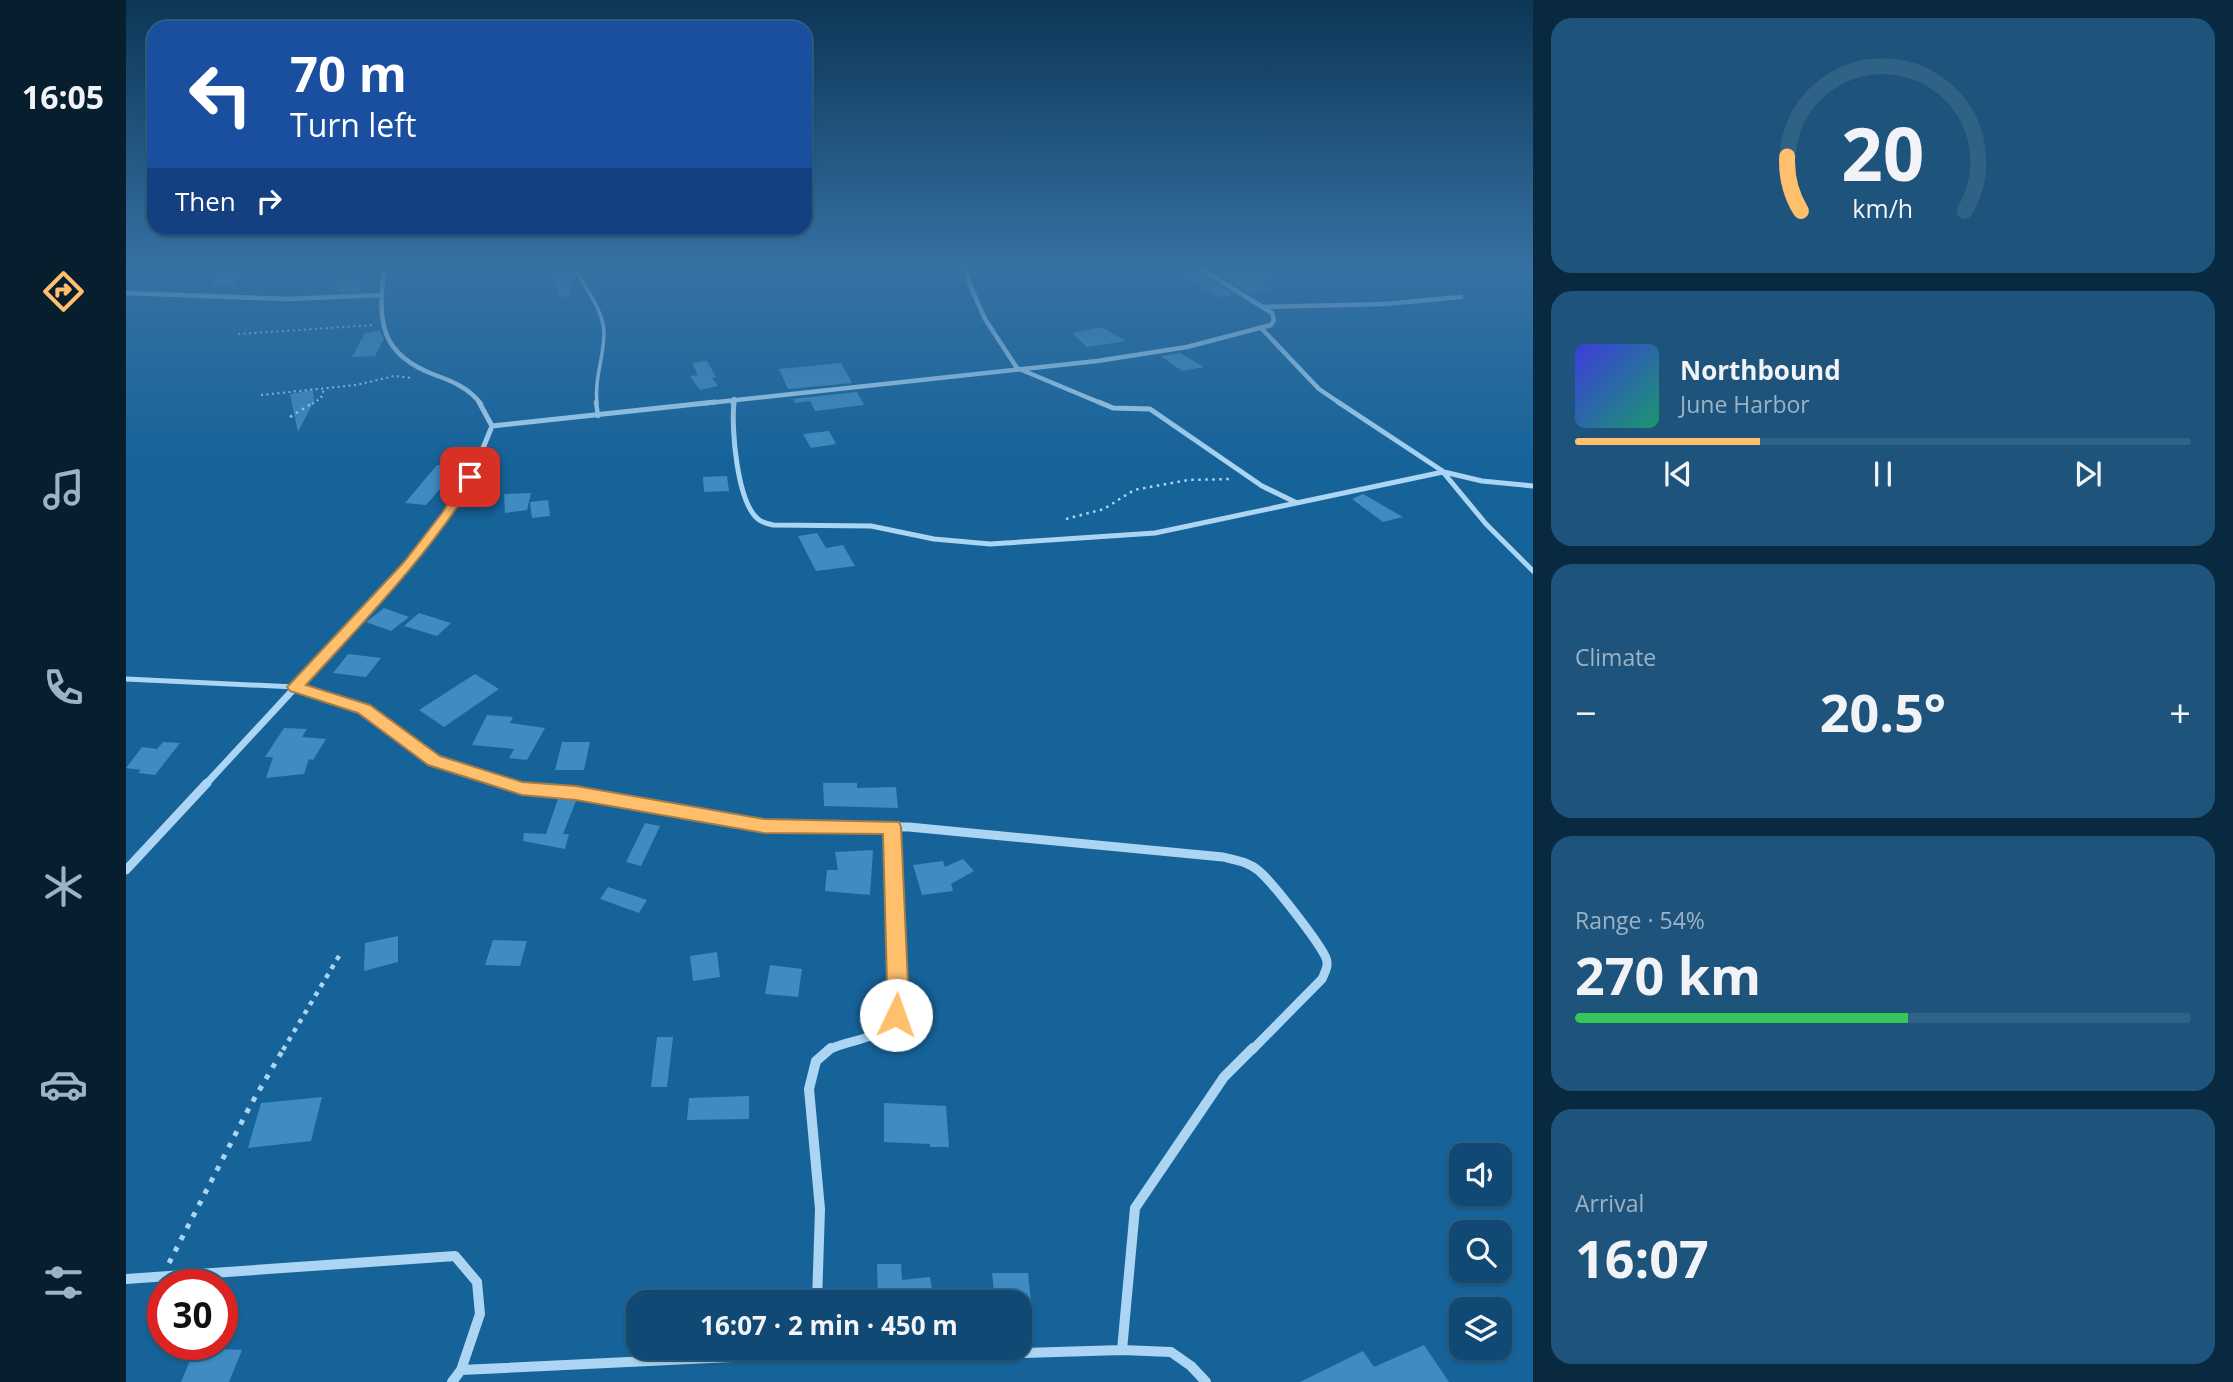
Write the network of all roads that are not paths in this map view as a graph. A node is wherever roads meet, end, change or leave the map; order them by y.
1 (387, 332) edge
2 (604, 332) edge
3 (994, 332) edge
4 (1252, 332) edge
5 (1265, 332) edge
6 (1017, 368) junction
7 (734, 399) junction
8 (598, 416) junction
9 (492, 426) junction
10 (1443, 472) junction
11 (1533, 486) edge
12 (1296, 503) junction
13 (1533, 571) edge
14 (126, 678) edge
15 (295, 687) junction
16 (892, 827) junction
17 (126, 870) edge
18 (126, 1279) edge
19 (817, 1290) edge
20 (1122, 1350) junction
21 (1032, 1353) edge
22 (639, 1360) edge
23 (461, 1370) junction
24 (452, 1382) edge
25 (1206, 1382) edge

1 - 9 street
2 - 8 lane
3 - 6 street
4 - 6 street
5 - 10 street
6 - 7 street
6 - 12 street
7 - 8 street
7 - 12 street
8 - 9 street
9 - 15 street
10 - 11 street
10 - 12 street
10 - 13 street
14 - 15 lane
15 - 16 street
15 - 17 street
16 - 19 street
16 - 20 street
18 - 23 street
20 - 21 street
20 - 25 street
22 - 23 street
23 - 24 street

